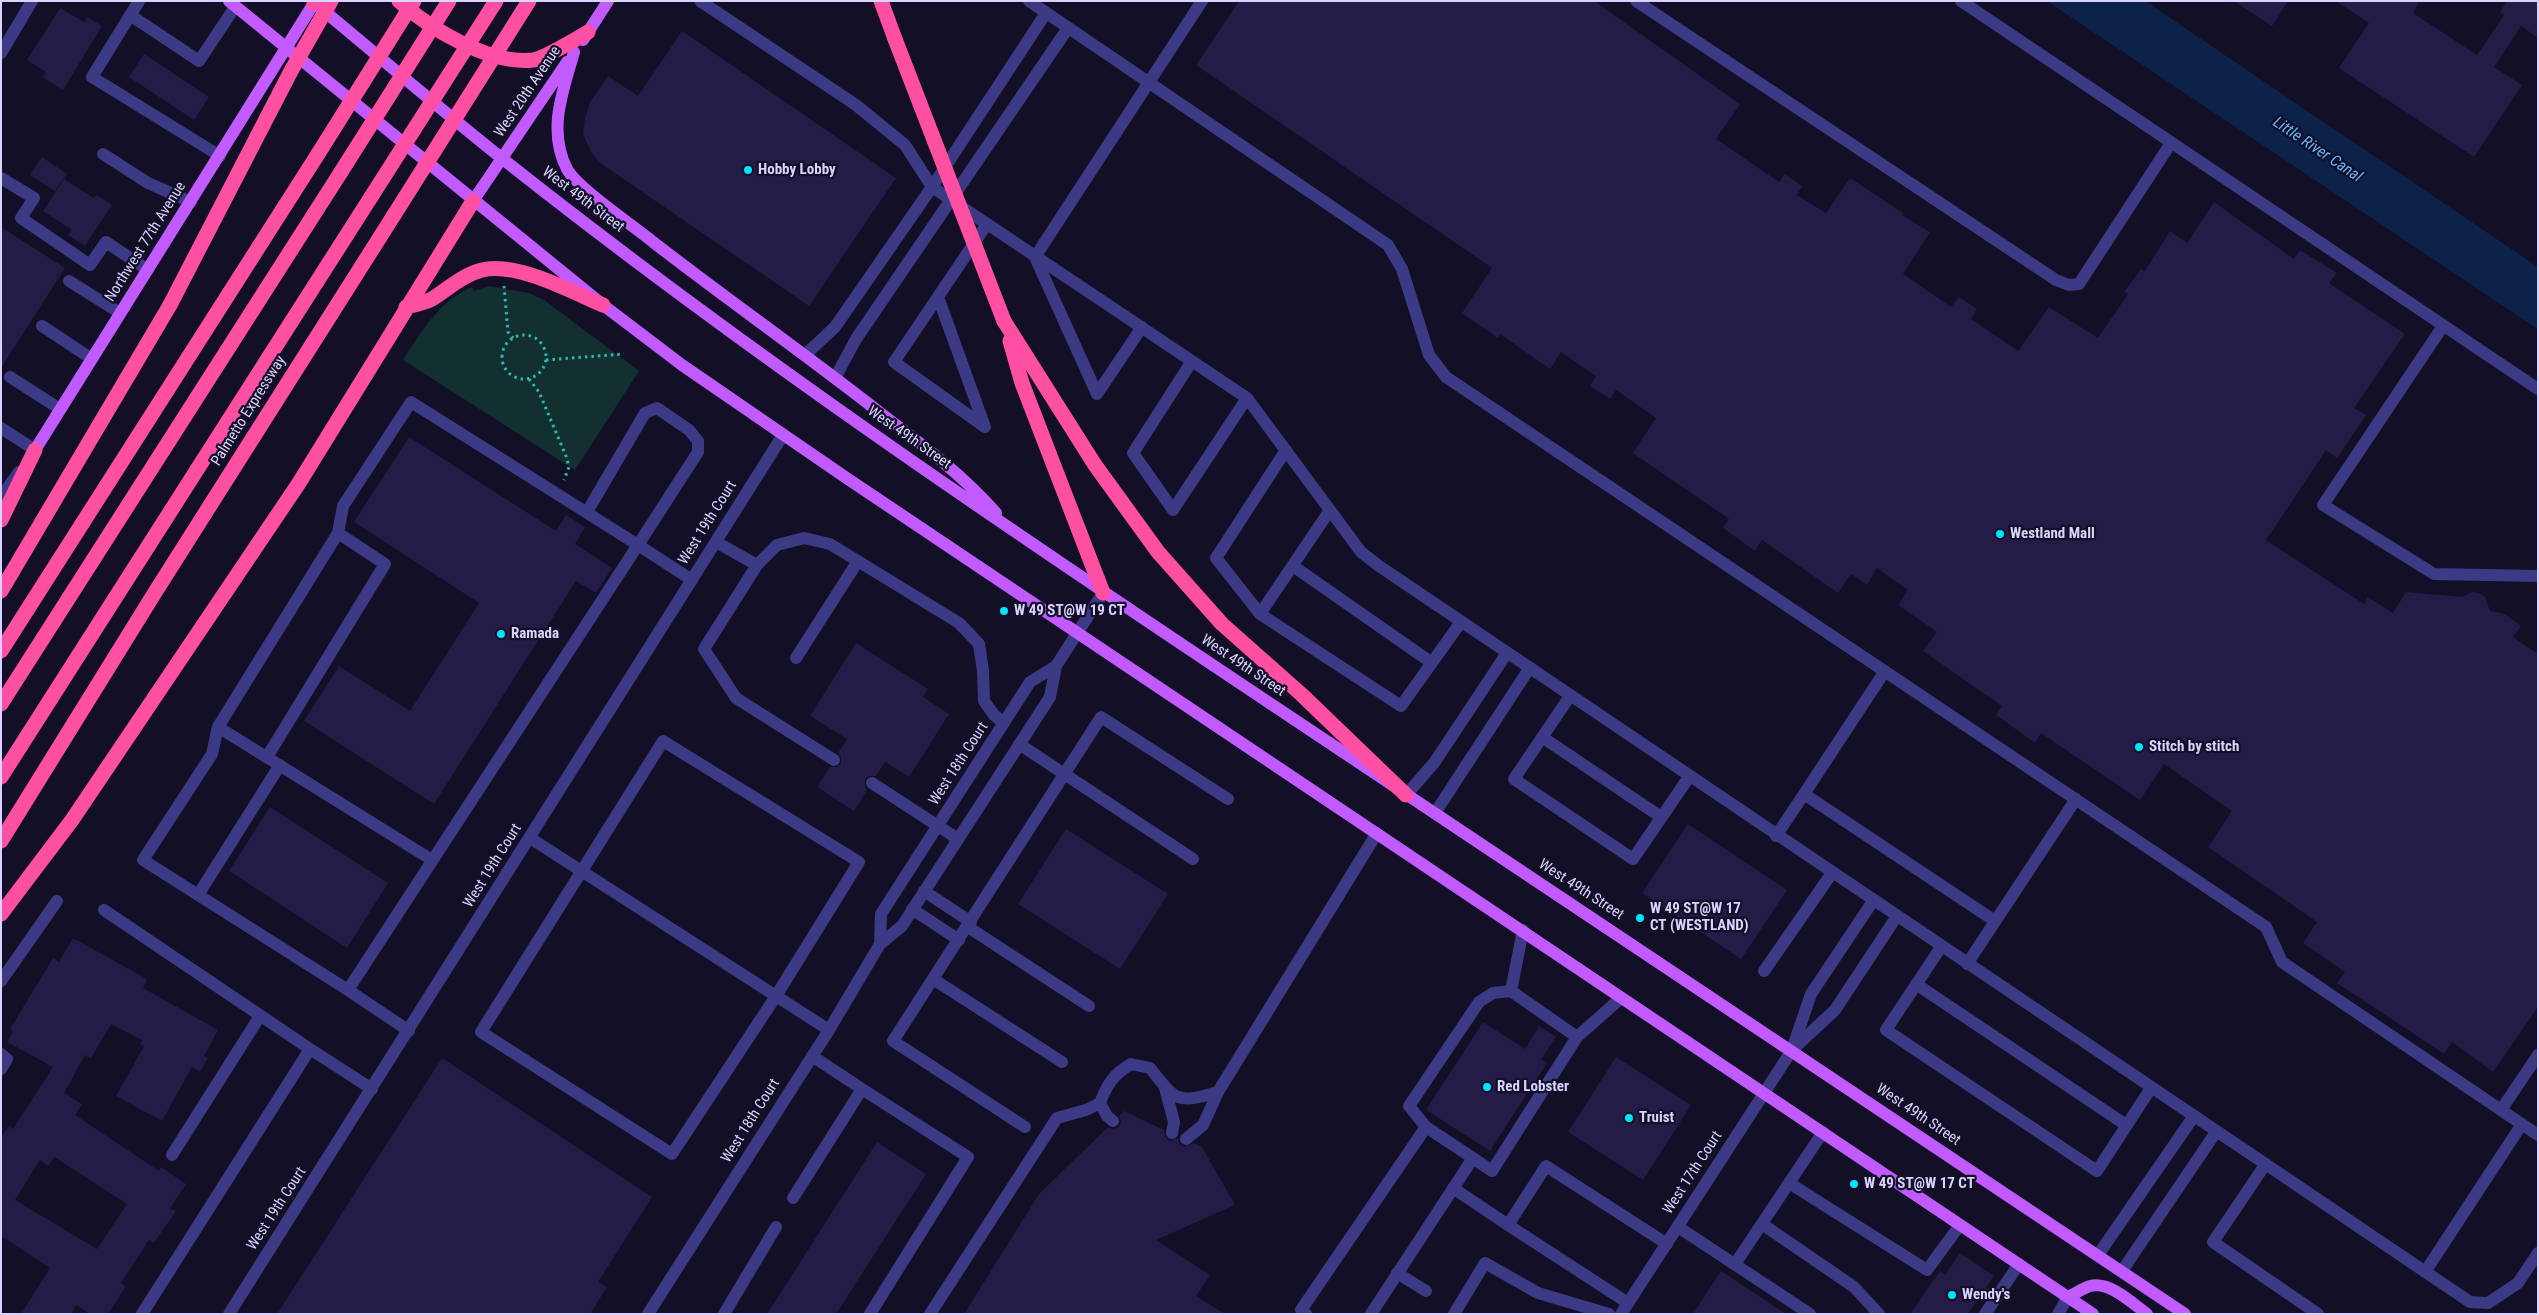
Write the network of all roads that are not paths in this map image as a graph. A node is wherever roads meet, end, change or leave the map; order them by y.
1 (32, 1) edge
2 (139, 1) edge
3 (331, 1) edge
4 (399, 1) edge
5 (414, 1) edge
6 (449, 1) edge
7 (496, 1) edge
8 (529, 1) edge
9 (608, 1) edge
10 (700, 1) edge
11 (881, 1) edge
12 (1029, 1) edge
13 (1202, 1) edge
14 (1636, 1) edge
15 (1961, 1) edge
16 (314, 2) edge
17 (232, 4) edge
18 (1046, 13) junction
19 (130, 15) junction
20 (1068, 28) junction
21 (588, 32) junction
22 (286, 49) junction
23 (574, 52) junction
24 (1, 53) edge
25 (1148, 82) junction
26 (2171, 143) junction
27 (103, 154) dead end
28 (220, 156) junction
29 (502, 159) junction
30 (1, 178) edge
31 (932, 187) junction
32 (950, 200) junction
33 (473, 201) junction
34 (191, 202) junction
35 (987, 224) junction
36 (1035, 257) junction
37 (148, 270) junction
38 (69, 281) dead end
39 (938, 297) junction
40 (603, 305) junction
41 (406, 307) junction
42 (120, 313) junction
43 (1004, 321) junction
44 (42, 326) dead end
45 (2444, 326) junction
46 (1142, 328) junction
47 (805, 354) junction
48 (92, 358) junction
49 (1192, 361) junction
50 (10, 377) dead end
51 (835, 378) junction
52 (2538, 389) edge
53 (1247, 398) junction
54 (60, 409) junction
55 (1, 428) edge
56 (783, 436) junction
57 (36, 450) junction
58 (1286, 450) junction
59 (1, 497) edge
60 (1330, 510) junction
61 (587, 512) junction
62 (1, 520) edge
63 (1011, 529) junction
64 (338, 533) junction
65 (716, 542) junction
66 (638, 545) junction
67 (858, 561) junction
68 (757, 565) junction
69 (1292, 566) junction
70 (2538, 576) edge
71 (692, 580) junction
72 (1, 591) edge
73 (1104, 593) junction
74 (1260, 614) junction
75 (1461, 622) junction
76 (1078, 634) junction
77 (1, 651) edge
78 (1507, 654) junction
79 (796, 658) dead end
80 (1432, 663) junction
81 (1056, 666) junction
82 (1529, 669) junction
83 (1886, 671) junction
84 (1570, 696) junction
85 (1, 704) edge
86 (1004, 722) junction
87 (218, 727) junction
88 (1542, 737) junction
89 (1019, 744) junction
90 (267, 757) junction
91 (834, 760) dead end
92 (280, 766) junction
93 (1065, 774) junction
94 (1, 777) edge
95 (1689, 777) junction
96 (872, 783) dead end
97 (1804, 794) junction
98 (1406, 795) junction
99 (1228, 799) dead end
100 (2076, 799) junction
101 (1435, 813) junction
102 (1661, 817) junction
103 (938, 826) junction
104 (1377, 833) junction
105 (1776, 836) junction
106 (530, 838) junction
107 (958, 839) junction
108 (1, 841) edge
109 (1194, 859) dead end
110 (432, 860) junction
111 (583, 872) junction
112 (1832, 873) junction
113 (924, 892) junction
114 (198, 895) junction
115 (57, 901) dead end
116 (1873, 901) junction
117 (104, 910) dead end
118 (912, 910) junction
119 (1, 914) edge
120 (1897, 916) junction
121 (1995, 921) junction
122 (969, 925) junction
123 (1522, 930) junction
124 (959, 940) junction
125 (880, 944) junction
126 (1941, 946) junction
127 (1966, 964) junction
128 (1764, 971) dead end
129 (933, 979) junction
130 (1, 981) edge
131 (1916, 984) junction
132 (348, 990) junction
133 (1512, 991) junction
134 (776, 996) junction
135 (1621, 998) junction
136 (1089, 1006) dead end
137 (260, 1016) junction
138 (828, 1030) junction
139 (409, 1031) junction
140 (1577, 1037) junction
141 (310, 1049) junction
142 (1792, 1050) junction
143 (1, 1054) edge
144 (2538, 1055) edge
145 (812, 1056) junction
146 (1062, 1062) dead end
147 (1, 1069) edge
148 (862, 1088) junction
149 (1165, 1088) junction
150 (2152, 1088) junction
151 (372, 1089) junction
152 (1218, 1092) junction
153 (1765, 1093) junction
154 (1100, 1103) junction
155 (2501, 1110) junction
156 (2194, 1116) junction
157 (1114, 1121) dead end
158 (2522, 1124) junction
159 (2126, 1126) junction
160 (1025, 1128) dead end
161 (1426, 1128) junction
162 (1823, 1132) junction
163 (2216, 1132) junction
164 (1172, 1133) dead end
165 (2538, 1135) edge
166 (1186, 1139) dead end
167 (172, 1155) dead end
168 (1473, 1158) junction
169 (2265, 1165) junction
170 (1789, 1183) junction
171 (1453, 1188) junction
172 (793, 1198) dead end
173 (1762, 1224) junction
174 (1508, 1225) junction
175 (1960, 1225) junction
176 (776, 1227) dead end
177 (1678, 1227) junction
178 (1667, 1244) junction
179 (2538, 1253) edge
180 (2098, 1255) junction
181 (1735, 1264) junction
182 (2019, 1264) junction
183 (2122, 1271) junction
184 (2425, 1272) junction
185 (1397, 1273) junction
186 (1426, 1291) dead end
187 (2068, 1297) junction
188 (1625, 1308) edge
189 (142, 1314) edge
190 (229, 1314) edge
191 (648, 1314) edge
192 (724, 1314) edge
193 (870, 1314) edge
194 (930, 1314) edge
195 (1306, 1314) edge
196 (1371, 1314) edge
197 (1454, 1314) edge
198 (1609, 1314) edge
199 (1810, 1314) edge
200 (1879, 1314) edge
201 (1985, 1314) edge
202 (2058, 1314) edge
203 (2093, 1314) edge
204 (2147, 1314) edge
205 (2185, 1314) edge
206 (2318, 1314) edge

1 - 24 street
2 - 19 street
3 - 72 highway, bridge
4 - 21 highway
5 - 77 highway, bridge
6 - 85 highway, bridge
7 - 94 highway, bridge
8 - 108 highway, Palmetto Expressway, bridge
9 - 21 main road, West 20th Avenue
10 - 31 street
11 - 43 highway, bridge
12 - 18 street
13 - 25 street
14 - 26 street
15 - 26 street
16 - 22 main road, Northwest 77th Avenue
16 - 29 main road, West 49th Street
17 - 19 street
17 - 22 main road
18 - 20 street
18 - 31 street
19 - 28 street
20 - 25 street
20 - 32 street
21 - 23 main road, West 20th Avenue
22 - 28 main road, Northwest 77th Avenue
22 - 33 main road
23 - 29 main road, West 20th Avenue
23 - 47 main road
25 - 36 street
25 - 83 street
26 - 45 street
27 - 34 street
28 - 34 main road, Northwest 77th Avenue
29 - 33 main road, West 20th Avenue
29 - 63 main road, West 49th Street
30 - 37 street
31 - 32 street
31 - 47 street
32 - 35 street
32 - 51 street
33 - 40 main road
33 - 41 highway
34 - 37 main road, Northwest 77th Avenue
35 - 36 street
35 - 39 street
36 - 46 street
36 - 46 street
37 - 42 main road, Northwest 77th Avenue
38 - 42 street
39 - 39 street
40 - 41 highway
40 - 56 main road
41 - 119 highway
42 - 48 main road, Northwest 77th Avenue
43 - 73 highway
43 - 98 highway
44 - 48 street
45 - 52 street
45 - 70 street
46 - 49 street
47 - 51 main road
48 - 54 main road, Northwest 77th Avenue
49 - 53 street
49 - 53 street
50 - 54 street
51 - 63 main road
53 - 58 street
54 - 57 main road, Northwest 77th Avenue
55 - 57 street
56 - 65 street, West 19th Court
56 - 76 main road
57 - 59 street, Northwest 77th Avenue
57 - 62 highway
58 - 60 street
58 - 74 street
60 - 69 street
60 - 75 street
61 - 64 street
61 - 66 street
61 - 66 street
63 - 73 main road, West 49th Street
64 - 87 street
64 - 90 street
65 - 68 street
65 - 71 street, West 19th Court
66 - 71 street
66 - 110 street
67 - 68 street
67 - 79 street
67 - 86 street
68 - 91 street
69 - 74 street
69 - 80 street
71 - 106 street, West 19th Court
73 - 76 street, West 18th Court
73 - 98 main road, West 49th Street
74 - 80 street
75 - 78 street
75 - 80 street
76 - 81 street, West 18th Court
76 - 104 main road
78 - 82 street
78 - 98 street
81 - 86 street, West 18th Court
81 - 89 street, West 18th Court
82 - 84 street
82 - 101 street
83 - 97 street
83 - 100 street
84 - 88 street
84 - 95 street
86 - 103 street, West 18th Court
87 - 90 street
87 - 114 street
88 - 102 street
88 - 102 street
89 - 93 street
89 - 107 street, West 18th Court
90 - 92 street
92 - 110 street
92 - 114 street
93 - 99 street
93 - 109 street
93 - 122 street
95 - 102 street
95 - 105 street
96 - 103 street
97 - 105 street
97 - 121 street
98 - 101 main road, West 49th Street
100 - 121 street
100 - 155 street
101 - 142 main road, West 49th Street
103 - 107 street
103 - 125 street, West 18th Court
104 - 123 main road
104 - 152 street
105 - 112 street
106 - 111 street
106 - 139 street, West 19th Court
107 - 113 street, West 18th Court
110 - 132 street
111 - 134 street
111 - 134 street
111 - 134 street
112 - 116 street
112 - 128 street
113 - 118 street, West 18th Court
113 - 122 street
114 - 132 street
115 - 130 street
116 - 120 street
116 - 142 street
117 - 137 street
118 - 124 street
118 - 125 street, West 18th Court
120 - 126 street
120 - 142 street
121 - 127 street
122 - 124 street
122 - 136 street
123 - 133 street
123 - 135 main road
124 - 129 street
125 - 138 street, West 18th Court
126 - 127 street
126 - 131 street
127 - 150 street
129 - 146 street
129 - 160 street
131 - 159 street
131 - 159 street
132 - 139 street
133 - 140 street
133 - 161 street
134 - 138 street
135 - 140 street
135 - 153 main road
137 - 141 street
137 - 167 street
138 - 145 street, West 18th Court
139 - 151 street, West 19th Court
140 - 168 street
141 - 151 street
141 - 189 street
142 - 153 street, West 17th Court
142 - 180 main road, West 49th Street
143 - 147 street
144 - 155 street
145 - 148 street
145 - 191 street, West 18th Court
148 - 172 street
148 - 193 street
149 - 152 street
149 - 154 street
149 - 164 street
150 - 156 street
150 - 159 street
151 - 190 street, West 19th Court
152 - 166 street
153 - 162 main road
153 - 177 street, West 17th Court
154 - 157 street
154 - 194 street
155 - 158 street
156 - 163 street
156 - 180 street
158 - 165 street
158 - 184 street
161 - 168 street
161 - 195 street
162 - 170 street
162 - 175 main road
163 - 169 street
163 - 183 street
168 - 171 street
169 - 184 street
169 - 206 street
170 - 173 street
170 - 175 street
171 - 174 street
171 - 185 street
173 - 181 street
173 - 200 street
174 - 178 street
174 - 188 street
175 - 182 main road
176 - 192 street
177 - 178 street, West 17th Court
177 - 181 street
178 - 188 street, West 17th Court
179 - 184 street
180 - 183 main road, West 49th Street
181 - 199 street
182 - 187 main road
182 - 201 street
183 - 205 main road, West 49th Street
185 - 186 street
185 - 196 street
187 - 202 street
187 - 203 main road
187 - 204 main road
197 - 198 street

